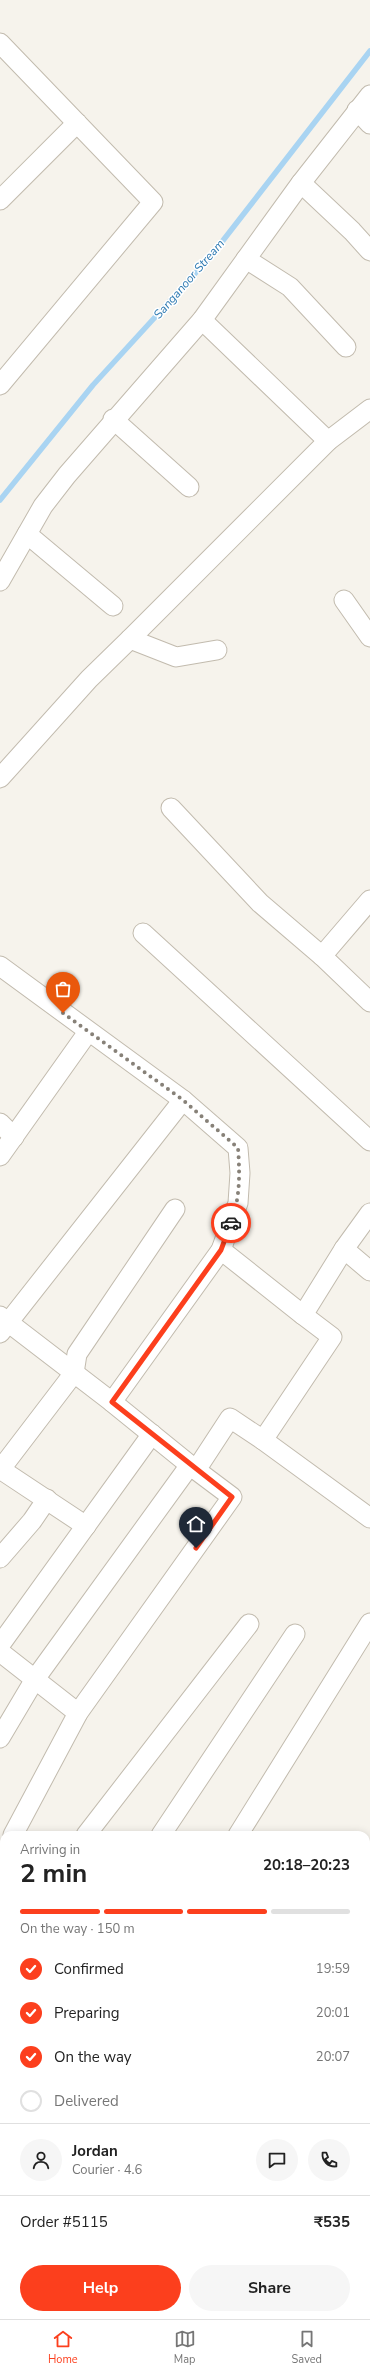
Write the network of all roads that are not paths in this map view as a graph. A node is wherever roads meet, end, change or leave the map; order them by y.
1 (0, 43) edge
2 (370, 95) edge
3 (357, 110) junction
4 (77, 123) junction
5 (370, 124) edge
6 (301, 183) junction
7 (2, 195) edge
8 (370, 251) edge
9 (246, 259) junction
10 (202, 320) junction
11 (346, 347) dead end
12 (0, 385) edge
13 (370, 409) edge
14 (113, 419) junction
15 (328, 441) junction
16 (189, 487) dead end
17 (27, 534) junction
18 (0, 581) edge
19 (344, 600) dead end
20 (113, 606) dead end
21 (370, 637) edge
22 (130, 639) junction
23 (217, 650) dead end
24 (0, 778) edge
25 (171, 808) dead end
26 (370, 900) edge
27 (143, 933) dead end
28 (322, 956) junction
29 (0, 966) edge
30 (370, 1002) edge
31 (88, 1032) junction
32 (183, 1100) junction
33 (0, 1123) edge
34 (14, 1137) junction
35 (370, 1141) edge
36 (0, 1156) edge
37 (175, 1209) dead end
38 (370, 1213) edge
39 (344, 1249) junction
40 (221, 1250) junction
41 (370, 1271) edge
42 (303, 1315) junction
43 (3, 1323) edge
44 (74, 1373) junction
45 (112, 1402) junction
46 (152, 1434) junction
47 (263, 1440) junction
48 (193, 1468) junction
49 (0, 1469) edge
50 (46, 1499) junction
51 (370, 1518) edge
52 (86, 1526) junction
53 (0, 1558) edge
54 (370, 1623) edge
55 (249, 1624) dead end
56 (295, 1634) dead end
57 (0, 1646) edge
58 (0, 1652) edge
59 (35, 1679) junction
60 (78, 1713) junction
61 (0, 1738) edge
62 (15, 1831) edge
63 (89, 1831) edge
64 (164, 1831) edge
65 (240, 1831) edge

1 - 4 street
2 - 3 street
3 - 5 street
3 - 6 street
4 - 7 street
4 - 12 street
6 - 8 street
6 - 9 street
9 - 10 street
9 - 11 street
10 - 14 street
10 - 15 street
13 - 15 street
14 - 16 street
14 - 17 street
15 - 22 street
17 - 18 street
17 - 20 street
19 - 21 street
22 - 23 street
22 - 24 street
25 - 28 street
26 - 28 street
27 - 35 street
28 - 30 street
29 - 31 street
31 - 32 street
31 - 34 street
32 - 40 street
32 - 43 street
33 - 34 street
34 - 36 street
37 - 44 street
38 - 39 street
39 - 41 street
39 - 42 street
40 - 42 street
40 - 45 street
42 - 47 street
43 - 44 street
44 - 45 street
44 - 49 street
45 - 46 street
46 - 48 street
46 - 52 street
47 - 48 street
47 - 51 street
48 - 59 street
48 - 60 street
49 - 50 street
50 - 52 street
50 - 53 street
52 - 57 street
54 - 65 street
55 - 63 street
56 - 64 street
58 - 59 street
59 - 60 street
59 - 61 street
60 - 62 street

